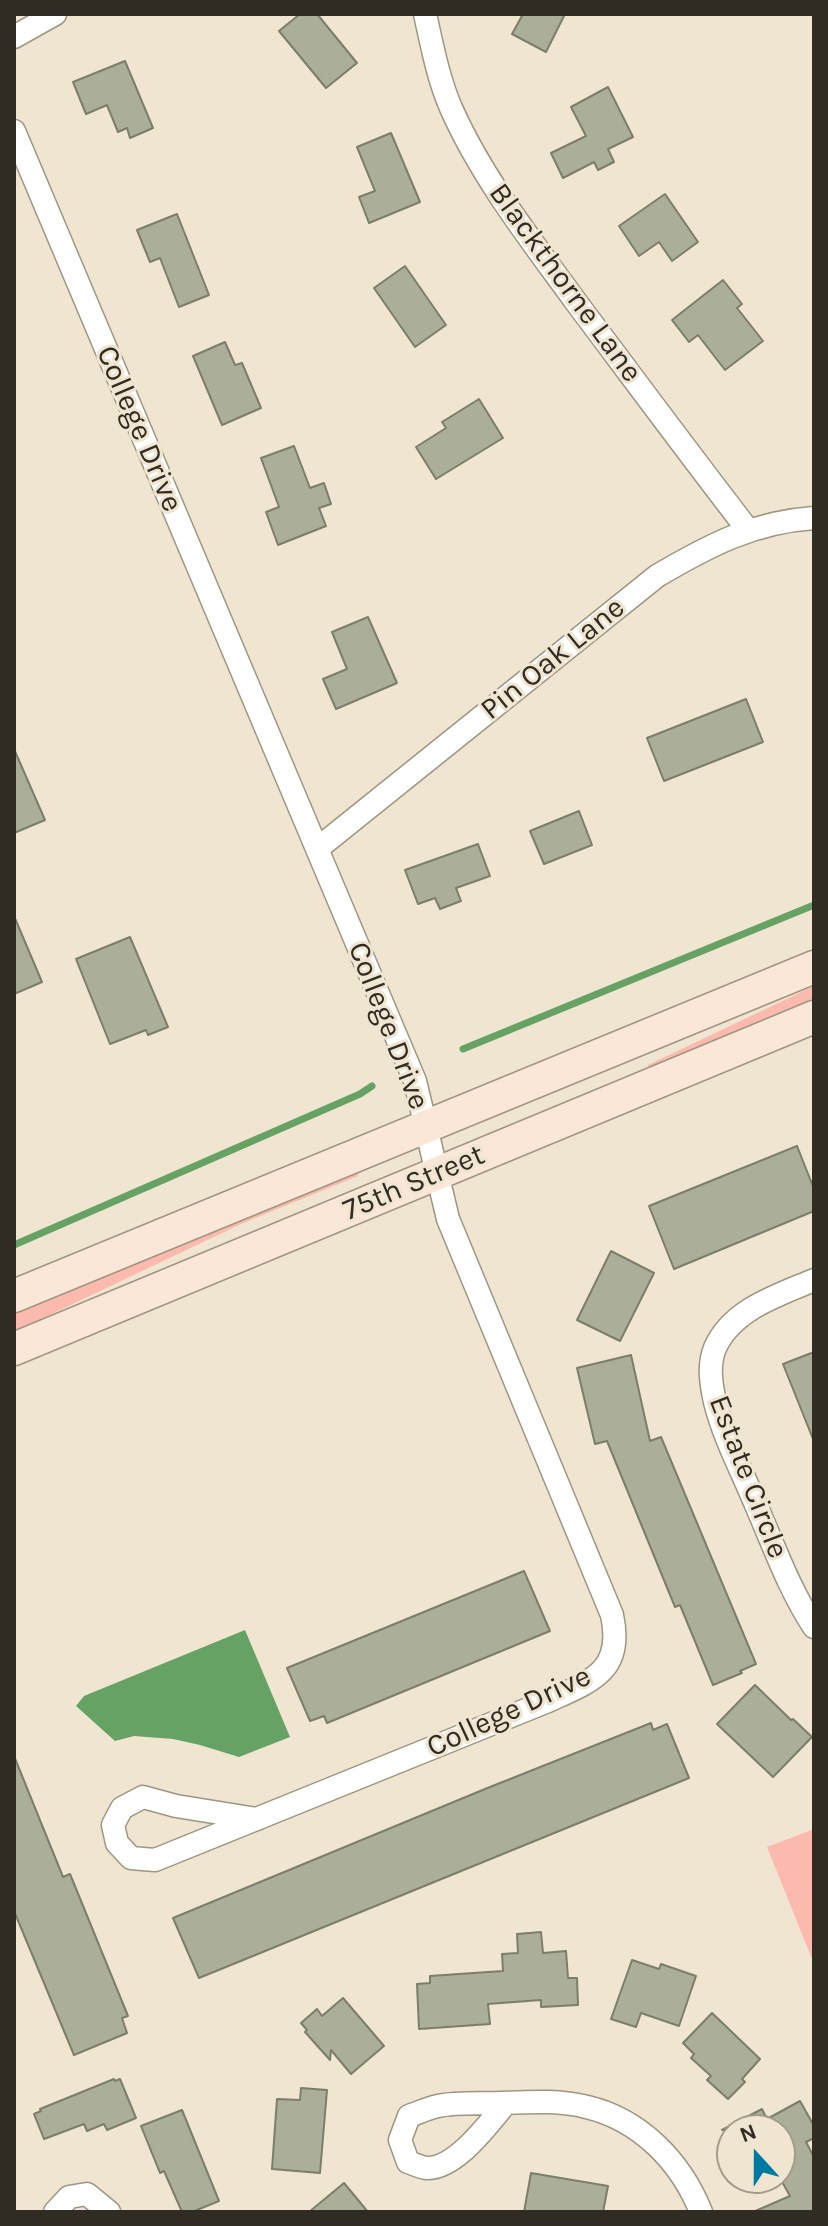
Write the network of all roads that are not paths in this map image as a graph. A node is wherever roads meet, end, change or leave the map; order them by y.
1 (55, 14) edge
2 (425, 14) edge
3 (14, 37) edge
4 (14, 131) edge
5 (814, 518) edge
6 (748, 530) junction
7 (317, 849) junction
8 (814, 967) edge
9 (814, 1017) edge
10 (426, 1127) junction
11 (437, 1174) junction
12 (814, 1280) edge
13 (14, 1296) edge
14 (14, 1349) edge
15 (814, 1627) edge
16 (257, 1819) junction
17 (506, 2103) dead end
18 (55, 2212) edge
19 (109, 2212) edge
20 (701, 2212) edge

1 - 3 street
2 - 6 street, Blackthorne Lane
4 - 7 street, College Drive
5 - 6 street, Pin Oak Lane
6 - 7 street, Pin Oak Lane
7 - 10 street, College Drive
8 - 10 main road, 75th Street
9 - 11 main road, 75th Street
10 - 11 street, College Drive
10 - 13 main road, 75th Street
11 - 14 main road, 75th Street
11 - 16 street, College Drive
12 - 15 street, Estate Circle
16 - 16 street, College Drive
17 - 20 street
18 - 19 street

